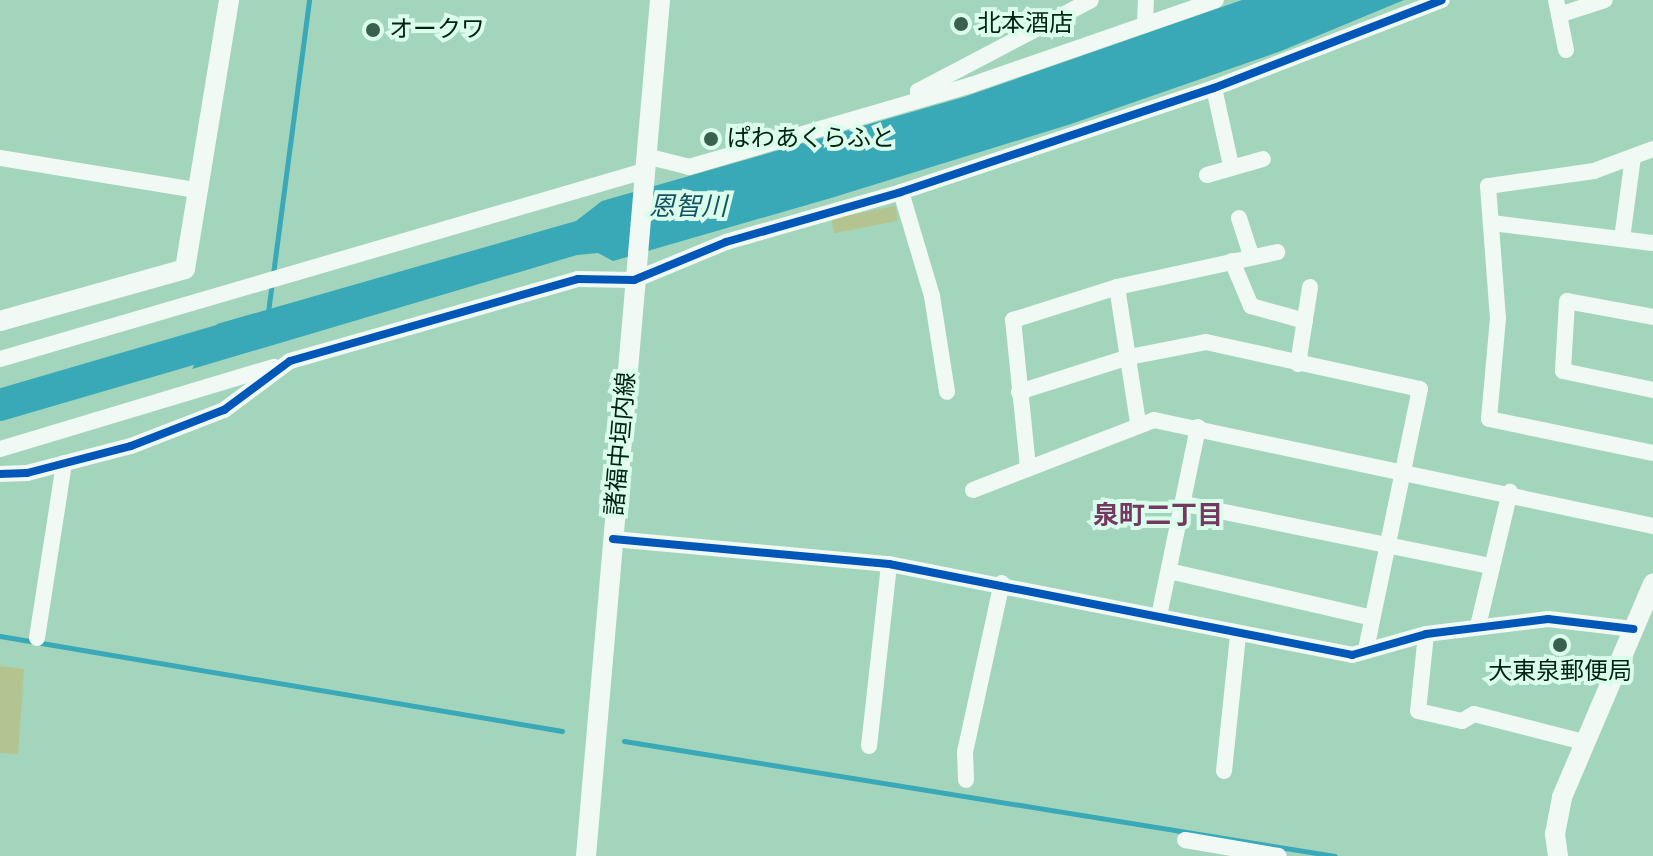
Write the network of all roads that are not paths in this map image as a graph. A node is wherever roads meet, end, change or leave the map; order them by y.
1 (229, 0) edge
2 (660, 0) edge
3 (1091, 0) edge
4 (1146, 0) edge
5 (1216, 0) edge
6 (1442, 0) edge
7 (1605, 0) edge
8 (1558, 7) edge
9 (1145, 25) junction
10 (1566, 50) dead end
11 (1214, 88) junction
12 (918, 100) junction
13 (1653, 149) edge
14 (1633, 157) junction
15 (0, 158) edge
16 (1263, 159) dead end
17 (1231, 165) junction
18 (644, 169) junction
19 (1207, 175) dead end
20 (196, 190) junction
21 (901, 192) junction
22 (1239, 218) dead end
23 (1492, 223) junction
24 (1622, 239) junction
25 (1653, 243) edge
26 (1277, 252) dead end
27 (1251, 256) junction
28 (1232, 261) junction
29 (634, 280) junction
30 (1117, 287) junction
31 (1310, 287) dead end
32 (1653, 317) edge
33 (0, 321) edge
34 (1305, 321) junction
35 (1129, 357) junction
36 (0, 359) edge
37 (290, 361) junction
38 (1298, 364) junction
39 (1653, 390) edge
40 (947, 392) dead end
41 (1019, 392) junction
42 (1138, 423) junction
43 (1198, 427) junction
44 (0, 449) edge
45 (1653, 453) edge
46 (64, 463) junction
47 (1028, 467) junction
48 (1402, 470) junction
49 (0, 474) edge
50 (973, 490) dead end
51 (1510, 492) junction
52 (1185, 504) junction
53 (1653, 526) edge
54 (613, 539) junction
55 (1386, 545) junction
56 (889, 564) junction
57 (1491, 566) junction
58 (1169, 571) junction
59 (1002, 583) junction
60 (1651, 597) edge
61 (1159, 616) junction
62 (1372, 618) junction
63 (1478, 626) junction
64 (1633, 629) junction
65 (1426, 634) junction
66 (1238, 636) junction
67 (37, 638) dead end
68 (1366, 650) junction
69 (1584, 742) junction
70 (869, 746) dead end
71 (1224, 771) dead end
72 (966, 780) dead end
73 (1185, 840) dead end
74 (586, 856) edge
75 (1279, 856) edge
76 (1558, 856) edge

1 - 20 street
2 - 18 street
3 - 12 street
4 - 9 street
5 - 9 street
6 - 11 street
7 - 8 street
8 - 10 street
9 - 12 street
11 - 17 street
11 - 21 street
12 - 18 street
13 - 14 street
14 - 23 street
14 - 24 street
15 - 20 street
16 - 17 street
17 - 19 street
18 - 29 street, 諸福中垣内線
18 - 36 street
20 - 33 street
21 - 29 street
21 - 40 street
22 - 27 street
23 - 24 street
23 - 45 street
24 - 25 street
26 - 27 street
27 - 28 street
28 - 30 street
28 - 34 street
29 - 37 street
29 - 54 street, 諸福中垣内線
30 - 35 street
30 - 41 street
31 - 34 street
32 - 39 street
34 - 38 street
35 - 38 street
35 - 41 street
35 - 42 street
37 - 44 street
37 - 46 street
38 - 48 street
41 - 47 street
42 - 43 street
42 - 47 street
43 - 48 street
43 - 52 street
46 - 49 street
46 - 67 street
47 - 50 street
48 - 51 street
48 - 55 street
51 - 53 street
51 - 57 street
52 - 55 street
52 - 58 street
54 - 56 street
54 - 74 street, 諸福中垣内線
55 - 57 street
55 - 62 street
56 - 59 street
56 - 70 street
57 - 63 street
58 - 61 street
58 - 62 street
59 - 61 street
59 - 72 street
60 - 64 street
61 - 66 street
62 - 68 street
63 - 64 street
63 - 65 street
64 - 69 street
65 - 68 street
65 - 69 street
66 - 68 street
66 - 71 street
69 - 76 street
73 - 75 street

